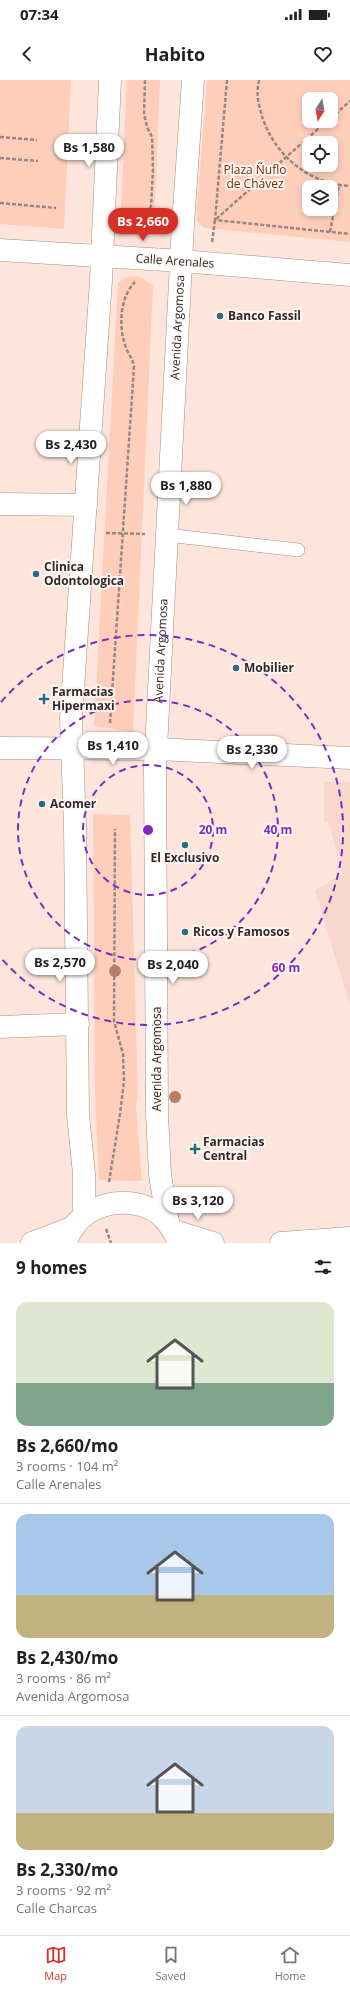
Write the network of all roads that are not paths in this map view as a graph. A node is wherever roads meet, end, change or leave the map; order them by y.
1 (110, 80) edge
2 (193, 80) edge
3 (0, 250) edge
4 (102, 257) junction
5 (182, 261) junction
6 (350, 275) edge
7 (0, 504) edge
8 (86, 505) junction
9 (167, 535) junction
10 (298, 550) dead end
11 (71, 718) junction
12 (0, 748) edge
13 (34, 748) junction
14 (71, 749) junction
15 (156, 749) junction
16 (350, 758) edge
17 (78, 1024) junction
18 (0, 1027) edge
19 (75, 1229) edge
20 (174, 1232) edge
21 (350, 1238) edge
22 (32, 1243) edge
23 (212, 1243) edge
24 (281, 1243) edge

1 - 4 main road
2 - 5 main road, Avenida Argomosa
3 - 4 main road, Calle Arenales
4 - 5 main road, Calle Arenales
4 - 8 main road
5 - 6 main road, Calle Arenales
5 - 9 main road, Avenida Argomosa
7 - 8 main road
8 - 11 main road
9 - 10 lane
9 - 15 main road, Avenida Argomosa
11 - 13 main road
11 - 14 main road
12 - 13 main road
13 - 14 main road
14 - 15 main road
14 - 17 main road
15 - 16 main road
15 - 20 main road, Avenida Argomosa
17 - 18 main road
17 - 19 main road
19 - 20 main road
19 - 22 main road
20 - 23 main road
21 - 24 main road

